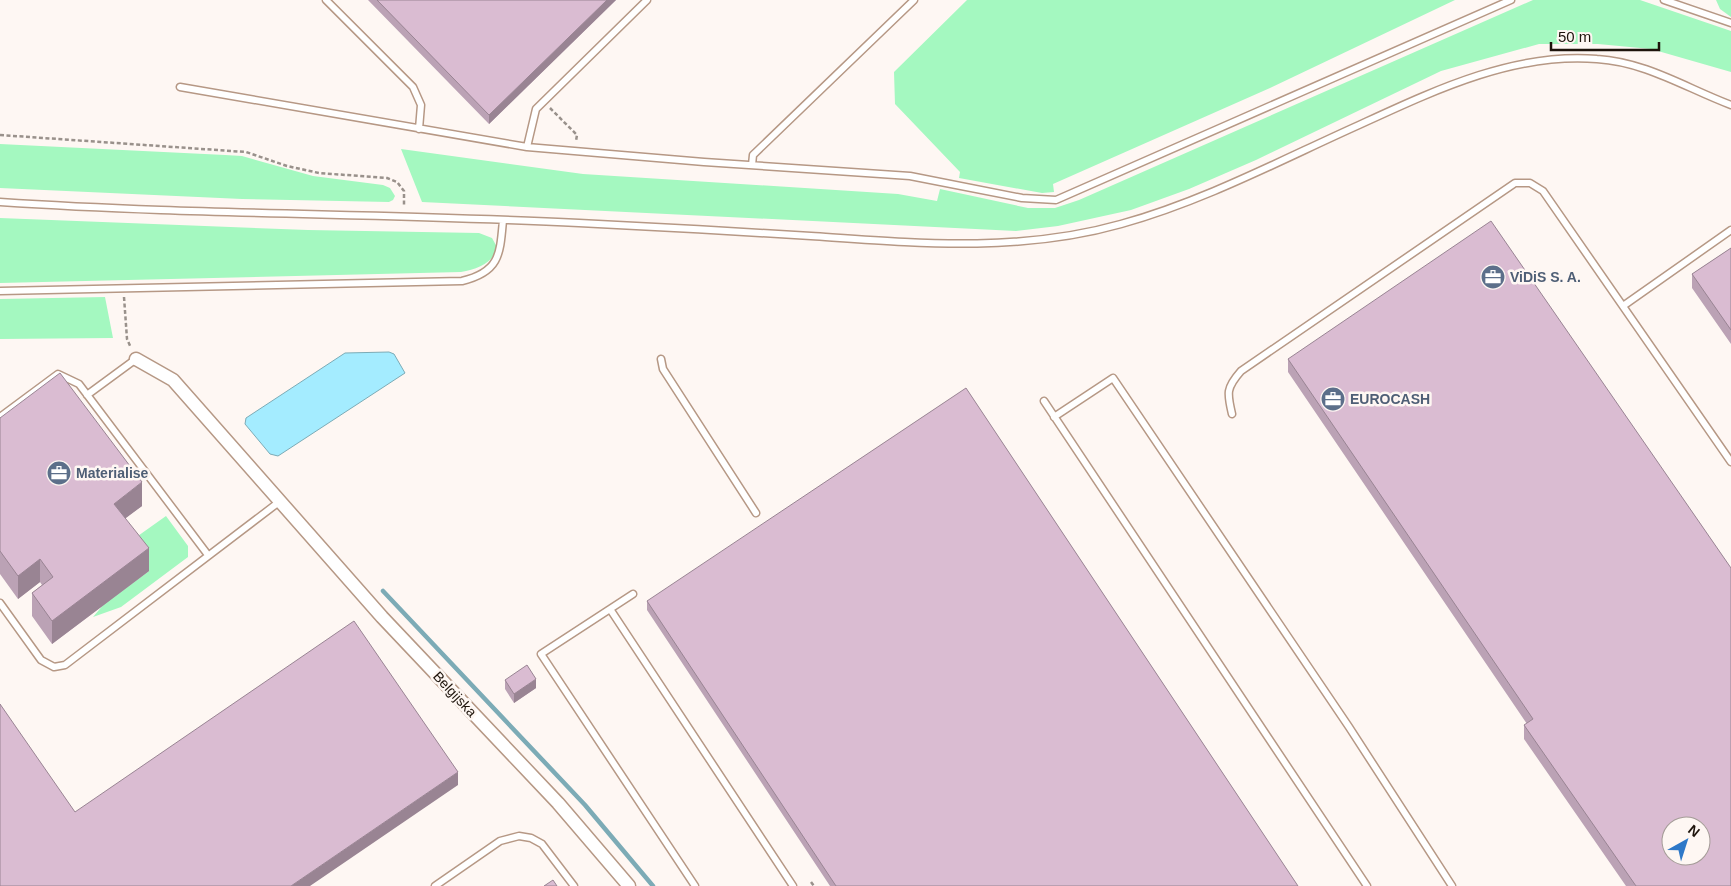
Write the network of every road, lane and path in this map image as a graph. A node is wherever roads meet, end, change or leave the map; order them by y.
1 (326, 0) edge
2 (647, 0) edge
3 (914, 0) edge
4 (1511, 0) edge
5 (1664, 0) edge
6 (1731, 23) edge
7 (180, 87) dead end
8 (543, 101) junction
9 (1731, 105) edge
10 (419, 129) junction
11 (0, 135) edge
12 (527, 147) junction
13 (574, 152) junction
14 (752, 165) junction
15 (0, 202) edge
16 (404, 218) junction
17 (503, 220) junction
18 (1731, 230) edge
19 (123, 288) junction
20 (0, 291) edge
21 (1623, 306) junction
22 (136, 359) junction
23 (661, 359) dead end
24 (87, 395) junction
25 (1044, 401) dead end
26 (1232, 414) dead end
27 (0, 417) edge
28 (1054, 417) junction
29 (1731, 462) edge
30 (279, 502) junction
31 (756, 513) dead end
32 (208, 555) junction
33 (633, 594) dead end
34 (0, 603) edge
35 (610, 609) junction
36 (811, 882) dead end
37 (435, 886) edge
38 (574, 886) edge
39 (629, 886) edge
40 (695, 886) edge
41 (793, 886) edge
42 (814, 886) edge
43 (1366, 886) edge
44 (1452, 886) edge

1 - 10 lane
2 - 8 lane
3 - 14 lane
4 - 14 lane
5 - 6 lane
7 - 10 lane
8 - 12 lane
8 - 13 path
9 - 17 lane
10 - 12 lane
11 - 16 path
12 - 13 lane
13 - 14 lane
15 - 16 lane
16 - 17 lane
17 - 19 lane
18 - 21 lane
19 - 20 lane
19 - 22 path
21 - 26 lane
21 - 29 lane
22 - 24 lane
22 - 30 street, Belgijska
23 - 31 lane
24 - 27 lane
24 - 32 lane
25 - 28 lane
28 - 43 lane
28 - 44 lane
30 - 32 lane
30 - 39 street, Belgijska
32 - 34 lane
33 - 35 lane
35 - 40 lane
35 - 41 lane
36 - 42 path
37 - 38 lane

